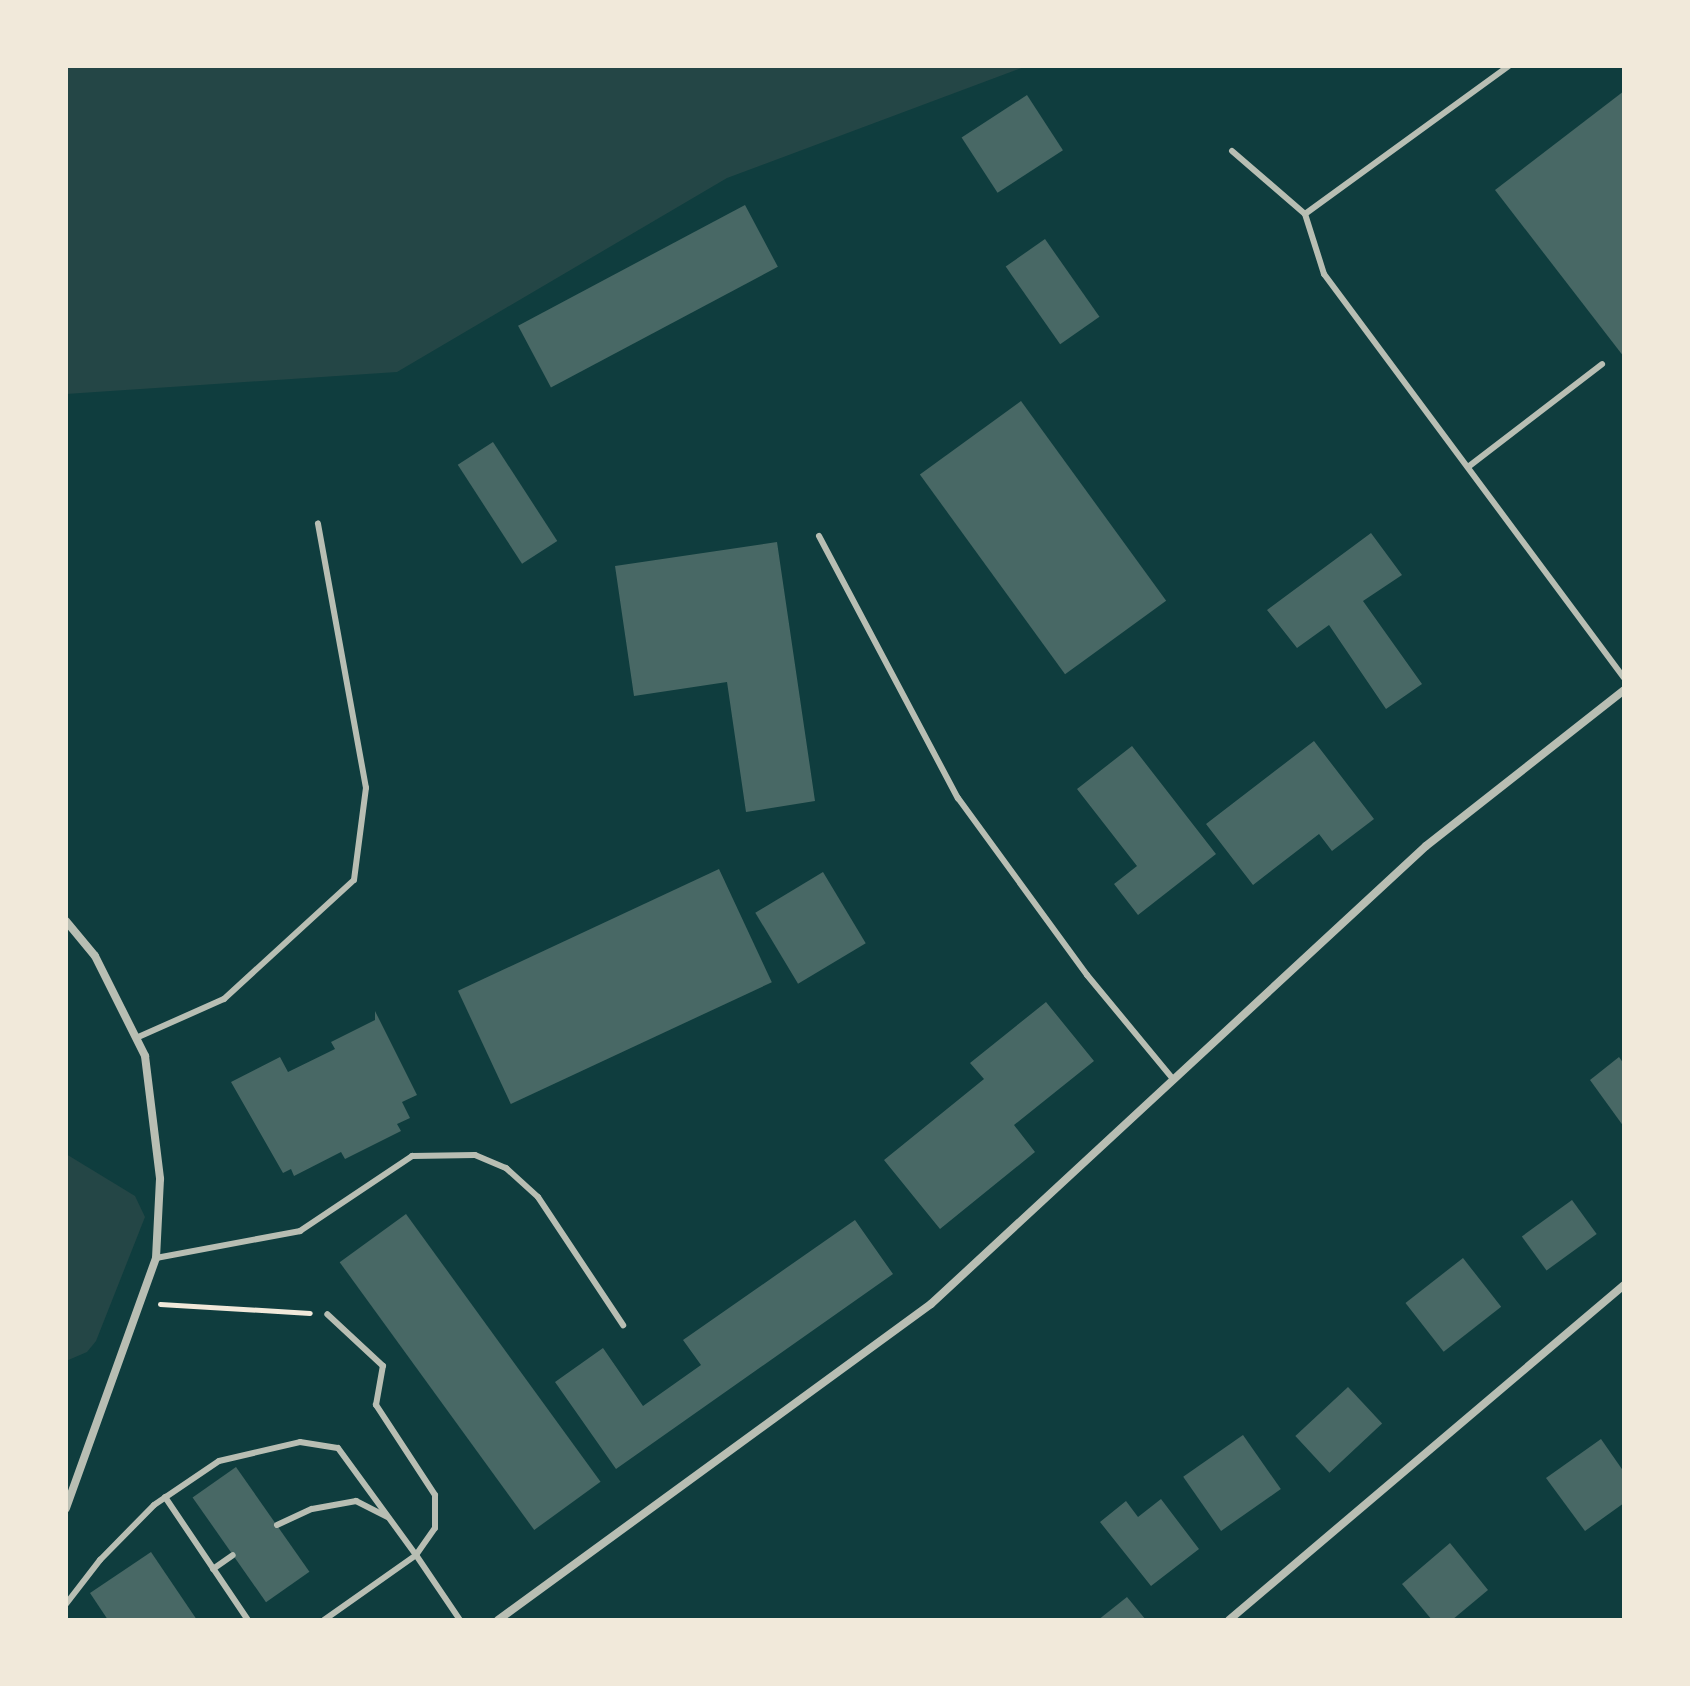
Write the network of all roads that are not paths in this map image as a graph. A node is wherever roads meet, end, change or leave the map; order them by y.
1 (1509, 66) edge
2 (1232, 151) dead end
3 (1305, 214) junction
4 (1602, 364) dead end
5 (1468, 467) junction
6 (318, 523) dead end
7 (819, 536) dead end
8 (1624, 678) edge
9 (1624, 690) edge
10 (66, 921) edge
11 (136, 1038) junction
12 (1174, 1080) junction
13 (156, 1258) junction
14 (1624, 1285) edge
15 (327, 1314) road end
16 (623, 1325) dead end
17 (165, 1497) junction
18 (66, 1508) edge
19 (390, 1519) junction
20 (277, 1525) dead end
21 (233, 1555) dead end
22 (416, 1555) junction
23 (213, 1569) junction
24 (66, 1604) edge
25 (248, 1620) edge
26 (324, 1620) edge
27 (460, 1620) edge
28 (498, 1620) edge
29 (1229, 1620) edge

1 - 3 lane
2 - 3 lane
3 - 5 lane
4 - 5 lane
5 - 8 lane
6 - 11 lane
7 - 12 lane
9 - 12 street
10 - 11 street
11 - 13 street
12 - 28 street
13 - 16 lane
13 - 18 street
14 - 29 street
15 - 22 lane
17 - 19 lane
17 - 23 lane
17 - 24 lane
19 - 20 lane
19 - 22 lane
21 - 23 lane
22 - 26 lane
22 - 27 lane
23 - 25 lane

